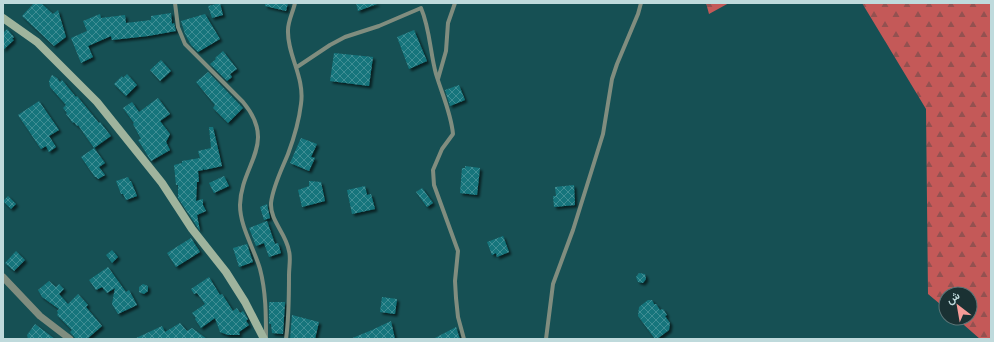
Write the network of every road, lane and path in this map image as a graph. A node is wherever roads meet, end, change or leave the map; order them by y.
1 (175, 3) edge
2 (295, 3) edge
3 (455, 3) edge
4 (641, 3) edge
5 (3, 18) edge
6 (297, 66) junction
7 (438, 80) junction
8 (3, 277) edge
9 (70, 339) edge
10 (265, 339) edge
11 (286, 339) edge
12 (464, 339) edge
13 (546, 339) edge

1 - 10 street
2 - 6 street
3 - 7 street
4 - 13 street
5 - 10 main road
6 - 7 street
6 - 11 street
7 - 12 street
8 - 9 street

